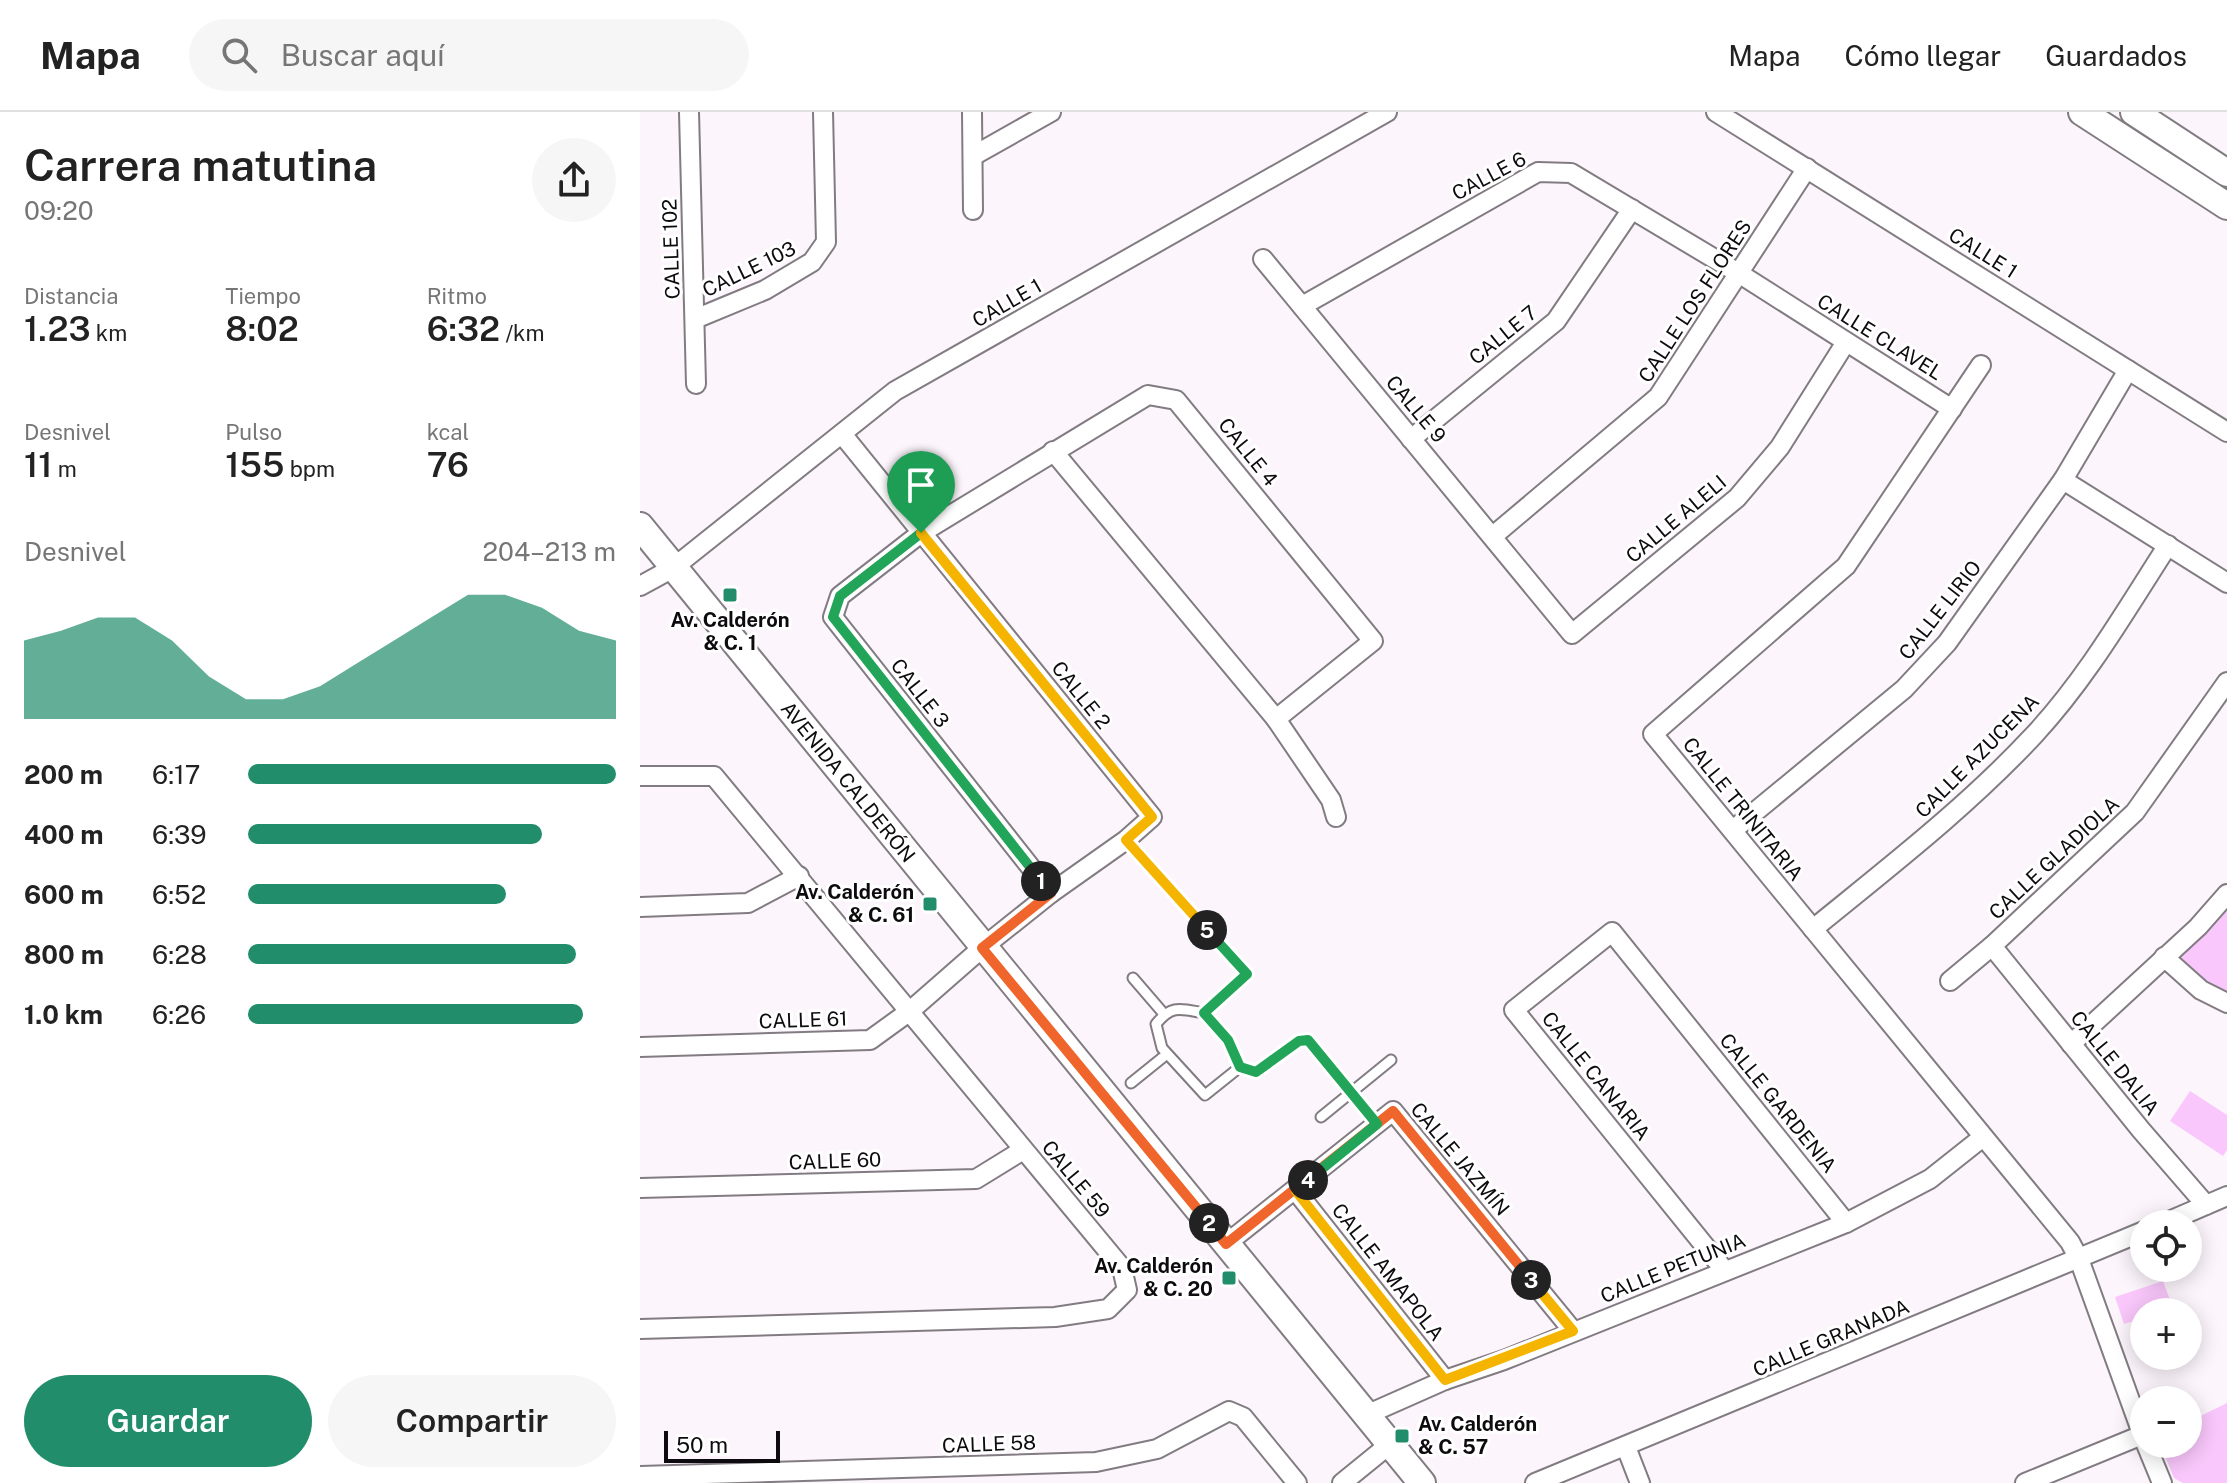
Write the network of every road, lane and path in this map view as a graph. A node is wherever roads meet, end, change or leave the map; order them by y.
1 (689, 112) edge
2 (823, 112) edge
3 (972, 112) edge
4 (1051, 112) edge
5 (1387, 112) edge
6 (1716, 112) edge
7 (2082, 112) edge
8 (2134, 112) edge
9 (973, 156) junction
10 (1807, 168) junction
11 (2227, 173) edge
12 (2227, 206) edge
13 (1632, 209) junction
14 (973, 210) dead end
15 (1263, 259) dead end
16 (1740, 274) junction
17 (1302, 306) junction
18 (695, 319) junction
19 (1846, 342) junction
20 (1981, 365) dead end
21 (2128, 370) junction
22 (696, 384) dead end
23 (1952, 409) junction
24 (2227, 432) edge
25 (842, 434) junction
26 (1411, 439) junction
27 (1053, 451) junction
28 (2063, 480) junction
29 (640, 526) edge
30 (921, 533) junction
31 (1493, 536) junction
32 (2168, 545) junction
33 (673, 568) junction
34 (2227, 583) edge
35 (640, 586) edge
36 (1572, 634) joint
37 (2227, 682) edge
38 (1276, 719) junction
39 (640, 776) edge
40 (1336, 817) dead end
41 (1733, 830) junction
42 (1126, 840) junction
43 (799, 876) junction
44 (1051, 893) junction
45 (2227, 894) edge
46 (640, 907) edge
47 (1813, 929) junction
48 (1992, 946) junction
49 (982, 948) junction
50 (2164, 957) junction
51 (1133, 978) dead end
52 (1950, 981) dead end
53 (2227, 1003) edge
54 (1675, 1010) joint
55 (910, 1011) junction
56 (1204, 1013) junction
57 (1164, 1014) junction
58 (2071, 1044) junction
59 (640, 1047) edge
60 (1167, 1054) junction
61 (1391, 1060) dead end
62 (1240, 1067) junction
63 (1131, 1083) dead end
64 (1351, 1093) junction
65 (1321, 1117) dead end
66 (1377, 1124) junction
67 (1983, 1137) junction
68 (1023, 1150) junction
69 (640, 1188) edge
70 (1296, 1191) junction
71 (2219, 1202) edge
72 (2198, 1210) edge
73 (1846, 1223) junction
74 (2130, 1237) edge
75 (1226, 1244) junction
76 (2079, 1259) junction
77 (1725, 1271) junction
78 (640, 1329) edge
79 (1573, 1331) junction
80 (1445, 1380) junction
81 (2130, 1401) edge
82 (1366, 1415) junction
83 (1390, 1444) junction
84 (2130, 1445) edge
85 (1626, 1447) junction
86 (2152, 1458) edge
87 (640, 1476) edge
88 (1297, 1483) edge
89 (1342, 1483) edge
90 (1422, 1483) edge
91 (1535, 1483) edge
92 (1640, 1483) edge
93 (2025, 1483) edge
94 (2162, 1483) edge

1 - 18 street, CALLE 102
2 - 18 street, CALLE 103
3 - 9 street
4 - 9 street
5 - 25 street, CALLE 1
6 - 10 street, CALLE 1
7 - 12 street
8 - 11 street
9 - 14 street
10 - 16 street, CALLE LOS FLORES
10 - 21 street, CALLE 1
13 - 16 street, CALLE 6
13 - 17 street, CALLE 6
13 - 26 street, CALLE 7
15 - 17 street, CALLE 9
16 - 19 street, CALLE CLAVEL
16 - 31 street, CALLE LOS FLORES
17 - 26 street, CALLE 9
18 - 22 street, CALLE 102
19 - 23 street, CALLE CLAVEL
19 - 36 street, CALLE ALELI
20 - 23 street, CALLE CLAVEL
21 - 24 street, CALLE 1
21 - 28 street, CALLE LIRIO
23 - 41 street, CALLE TRINITARIA
25 - 30 street, CALLE 2
25 - 33 street, CALLE 1
26 - 31 street, CALLE 9
27 - 30 street, CALLE 4
27 - 38 street
27 - 38 street, CALLE 4
28 - 32 street
28 - 41 street, CALLE LIRIO
29 - 33 street, AVENIDA CALDERÓN
30 - 42 street, CALLE 2
30 - 44 street, CALLE 3
31 - 36 street, CALLE 9
32 - 34 street
32 - 47 street, CALLE AZUCENA
33 - 35 street, CALLE 1
33 - 49 street, AVENIDA CALDERÓN
37 - 48 street, CALLE GLADIOLA
38 - 40 street
39 - 43 street, CALLE 59
41 - 47 street, CALLE TRINITARIA
42 - 44 street, CALLE 2
42 - 56 lane
43 - 46 street
43 - 55 street, CALLE 59
44 - 49 street, CALLE 2
45 - 50 street
47 - 67 street, CALLE TRINITARIA
48 - 52 street, CALLE GLADIOLA
48 - 58 street, CALLE DALIA
49 - 55 street, CALLE 61
49 - 75 street, AVENIDA CALDERÓN
50 - 53 street
50 - 58 street
51 - 57 lane
54 - 73 street, CALLE GARDENIA
54 - 77 street, CALLE CANARIA
55 - 59 street, CALLE 61
55 - 68 street, CALLE 59
56 - 57 lane
56 - 62 lane
57 - 60 lane
58 - 71 street, CALLE DALIA
60 - 62 lane
60 - 63 lane
61 - 64 lane
62 - 64 lane
64 - 65 lane
64 - 66 lane
66 - 70 street
66 - 79 street, CALLE JAZMÍN
67 - 73 street, CALLE PETUNIA
67 - 76 street, CALLE TRINITARIA
68 - 69 street, CALLE 60
68 - 78 street, CALLE 59
70 - 75 street
70 - 80 street, CALLE AMAPOLA
71 - 72 street
73 - 77 street, CALLE PETUNIA
74 - 76 street, CALLE GRANADA
75 - 82 street, AVENIDA CALDERÓN
76 - 81 street, CALLE TRINITARIA
76 - 85 street, CALLE GRANADA
77 - 79 street, CALLE PETUNIA
79 - 80 street, CALLE PETUNIA
80 - 82 street, CALLE PETUNIA
82 - 83 street, AVENIDA CALDERÓN
83 - 89 street
83 - 90 street, AVENIDA CALDERÓN
84 - 93 street
85 - 91 street, CALLE GRANADA
85 - 92 street
86 - 94 street, CALLE TRINITARIA
87 - 88 street, CALLE 58

